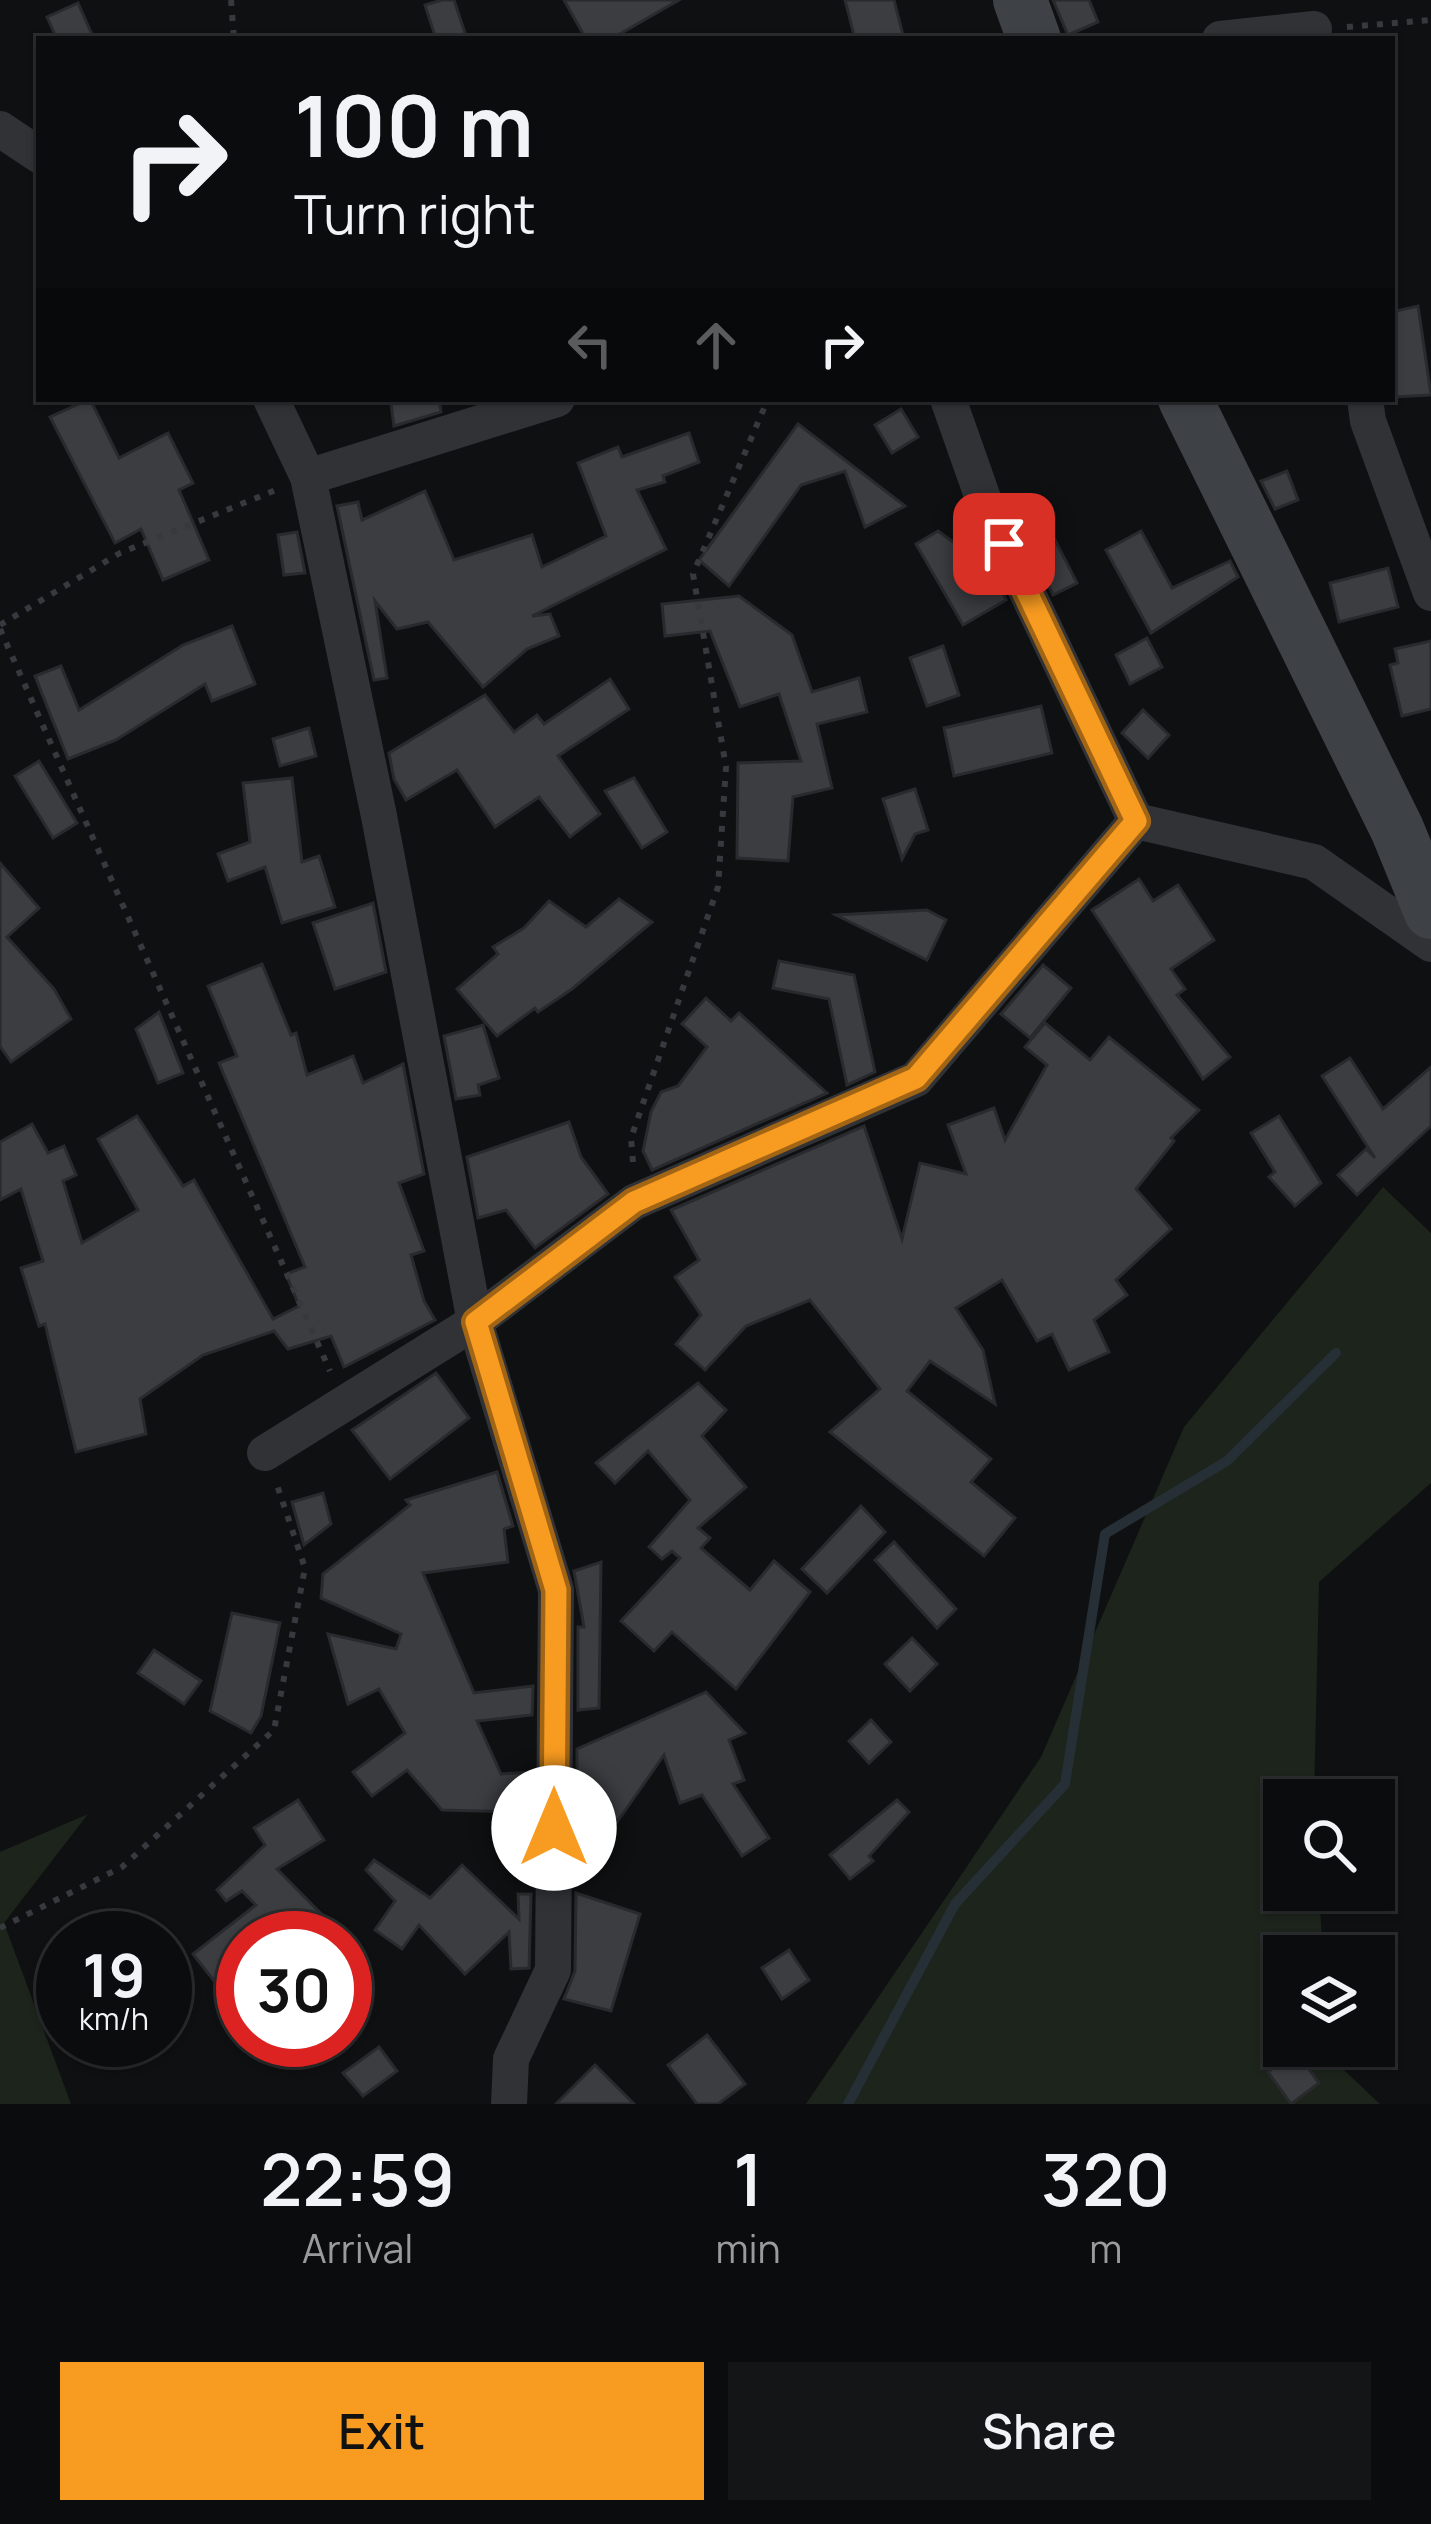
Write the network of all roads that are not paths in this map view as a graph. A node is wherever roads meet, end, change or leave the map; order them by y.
1 (1020, 0) edge
2 (1312, 23) edge
3 (1033, 36) edge
4 (1237, 36) edge
5 (0, 129) edge
6 (36, 153) edge
7 (272, 402) edge
8 (547, 402) edge
9 (949, 402) edge
10 (1186, 402) edge
11 (1365, 402) edge
12 (308, 477) junction
13 (1431, 593) edge
14 (1136, 821) junction
15 (1431, 912) edge
16 (1431, 944) edge
17 (476, 1322) junction
18 (266, 1453) road end
19 (509, 2104) edge

1 - 3 main road
2 - 4 street
5 - 6 street
7 - 12 street
8 - 12 street
9 - 14 street
10 - 15 main road
11 - 13 street
12 - 17 street
14 - 16 street
14 - 17 street
17 - 18 street
17 - 19 street

